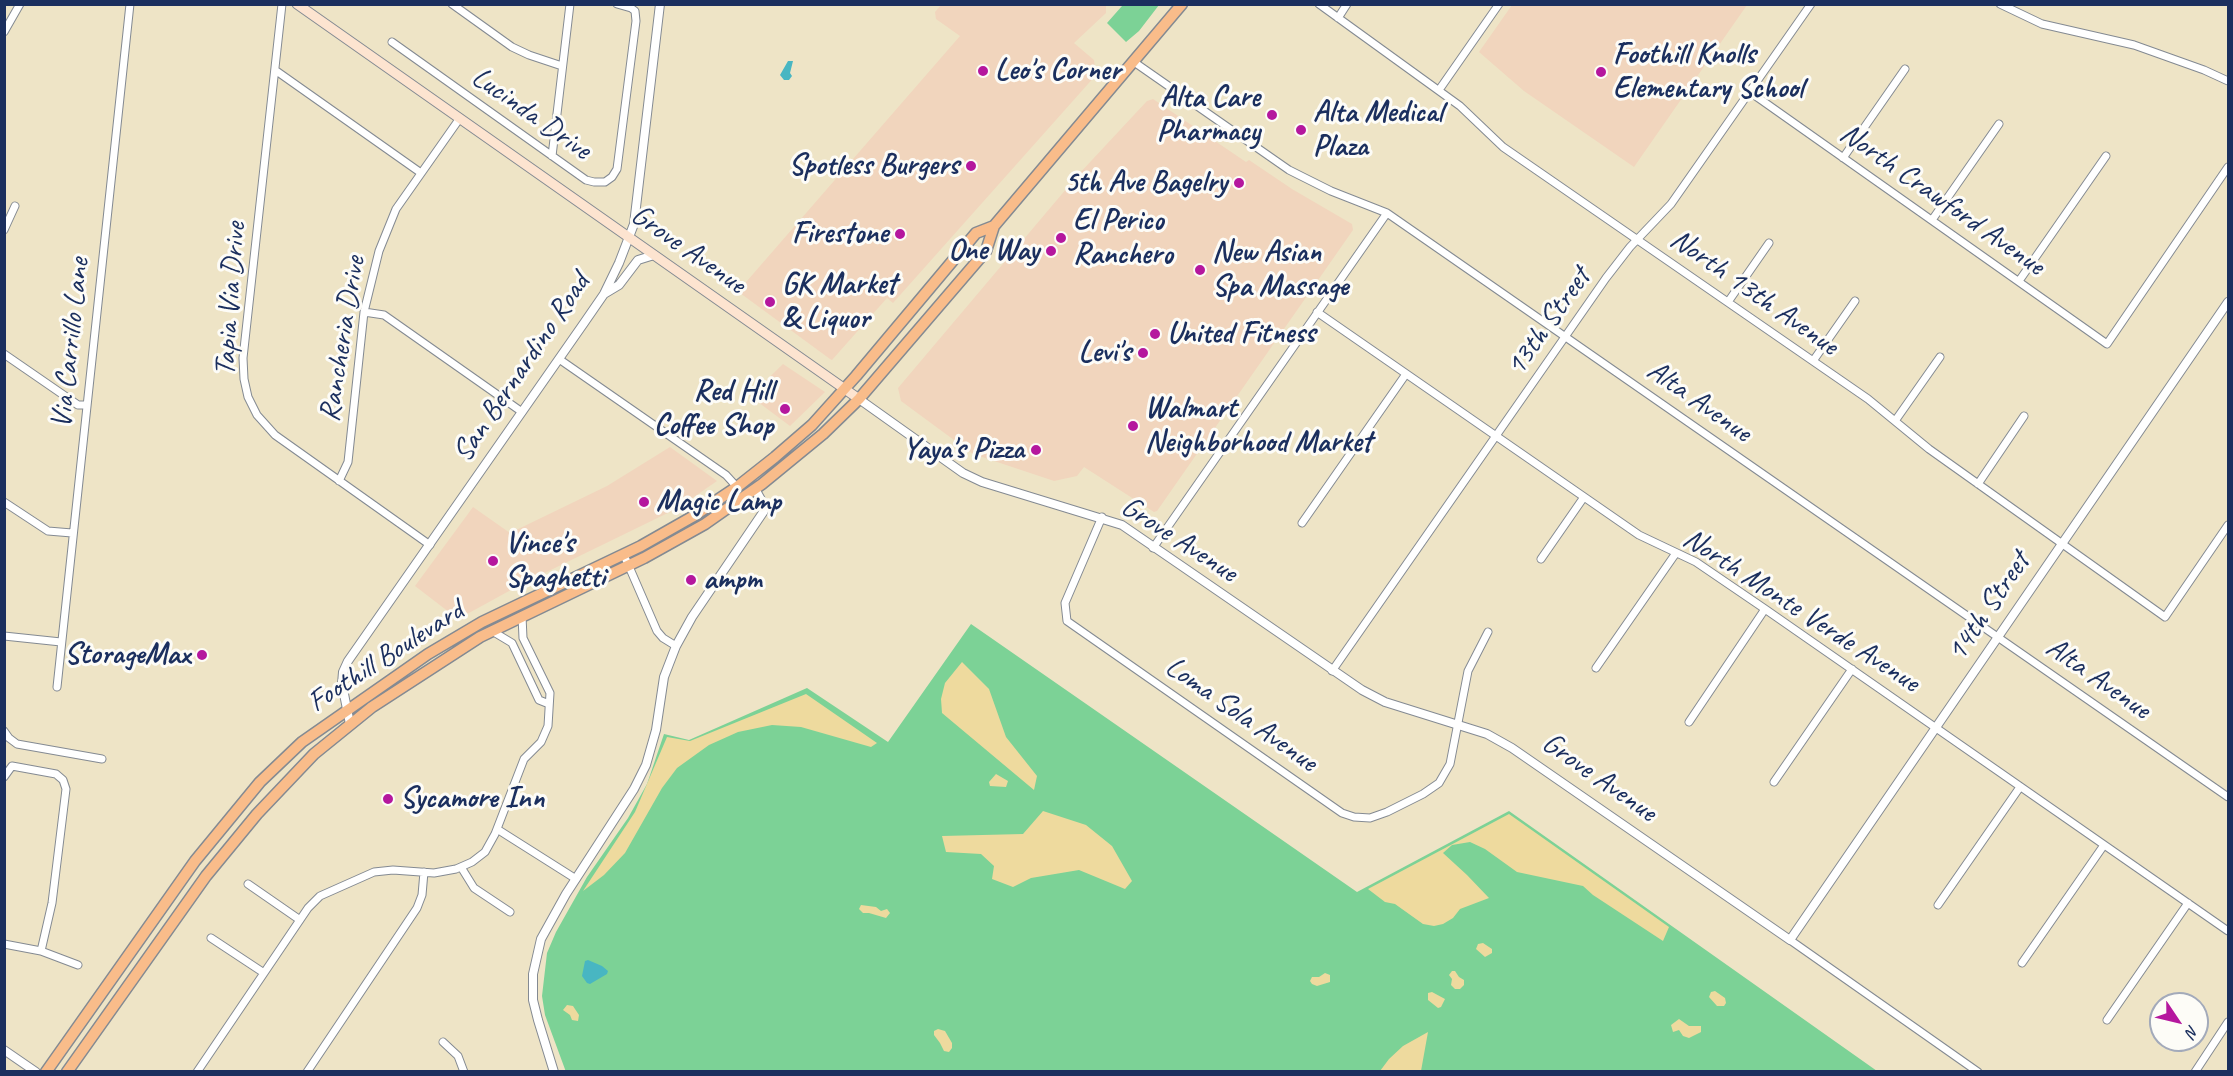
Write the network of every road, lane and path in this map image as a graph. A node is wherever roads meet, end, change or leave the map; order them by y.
1 (20, 4) edge
2 (130, 4) edge
3 (282, 4) edge
4 (297, 4) edge
5 (452, 4) edge
6 (570, 4) edge
7 (617, 4) edge
8 (660, 4) edge
9 (1182, 4) edge
10 (1319, 4) edge
11 (1347, 4) edge
12 (1499, 4) edge
13 (1811, 4) edge
14 (2000, 4) edge
15 (1338, 18) junction
16 (4, 32) edge
17 (392, 42) dead end
18 (1134, 62) junction
19 (562, 66) junction
20 (1905, 69) dead end
21 (275, 70) junction
22 (2229, 81) edge
23 (1439, 90) junction
24 (1750, 92) junction
25 (460, 118) junction
26 (1999, 124) dead end
27 (552, 156) junction
28 (2106, 156) dead end
29 (1843, 158) junction
30 (2229, 167) edge
31 (422, 173) junction
32 (15, 206) dead end
33 (1387, 213) junction
34 (1932, 220) junction
35 (994, 226) junction
36 (4, 230) edge
37 (629, 238) junction
38 (1638, 239) junction
39 (1769, 243) dead end
40 (654, 255) junction
41 (2019, 281) junction
42 (604, 294) junction
43 (1855, 301) dead end
44 (1728, 302) junction
45 (2229, 302) edge
46 (364, 312) junction
47 (1317, 312) junction
48 (1567, 336) junction
49 (4, 354) edge
50 (1940, 357) dead end
51 (559, 358) junction
52 (1813, 361) junction
53 (1406, 374) junction
54 (845, 389) junction
55 (859, 399) junction
56 (87, 405) junction
57 (522, 412) junction
58 (2024, 416) dead end
59 (1895, 421) junction
60 (1497, 437) junction
61 (339, 481) junction
62 (1978, 484) junction
63 (737, 487) junction
64 (755, 489) junction
65 (1584, 497) junction
66 (4, 502) edge
67 (1102, 517) junction
68 (1302, 524) dead end
69 (2229, 525) edge
70 (72, 533) junction
71 (2061, 543) junction
72 (430, 545) junction
73 (1153, 548) junction
74 (1676, 554) junction
75 (624, 555) junction
76 (1541, 559) dead end
77 (629, 565) junction
78 (1765, 609) junction
79 (522, 616) junction
80 (492, 631) junction
81 (1488, 632) dead end
82 (4, 636) edge
83 (1997, 636) junction
84 (523, 638) junction
85 (61, 642) junction
86 (512, 643) junction
87 (676, 645) junction
88 (1596, 668) dead end
89 (1852, 669) junction
90 (1332, 671) junction
91 (545, 683) junction
92 (57, 687) dead end
93 (534, 689) junction
94 (549, 704) junction
95 (347, 710) junction
96 (1689, 722) dead end
97 (350, 724) junction
98 (1457, 724) junction
99 (1936, 728) junction
100 (4, 731) edge
101 (102, 759) dead end
102 (4, 777) edge
103 (1774, 782) dead end
104 (2020, 787) junction
105 (2229, 797) edge
106 (497, 829) junction
107 (2104, 845) junction
108 (460, 867) junction
109 (424, 872) junction
110 (576, 879) junction
111 (248, 884) dead end
112 (2188, 903) junction
113 (1938, 905) dead end
114 (510, 912) dead end
115 (300, 920) junction
116 (2229, 931) edge
117 (211, 938) dead end
118 (1790, 940) junction
119 (4, 944) edge
120 (41, 951) junction
121 (2022, 963) dead end
122 (78, 965) dead end
123 (264, 973) junction
124 (2107, 1020) dead end
125 (2229, 1022) edge
126 (443, 1042) dead end
127 (4, 1050) edge
128 (36, 1071) edge
129 (46, 1071) edge
130 (67, 1071) edge
131 (197, 1071) edge
132 (307, 1071) edge
133 (464, 1071) edge
134 (554, 1071) edge
135 (1978, 1071) edge
136 (2194, 1071) edge

1 - 16 street
2 - 56 street, Via Carrillo Lane
3 - 21 street, Tapia Via Drive
4 - 25 main road, Grove Avenue
5 - 19 street
6 - 19 street
7 - 27 street, Lucinda Drive
8 - 37 street, San Bernardino Road
9 - 18 main road
10 - 15 street, North 13th Avenue
11 - 15 street
12 - 23 street
13 - 24 street, 13th Street
14 - 22 street
15 - 23 street, North 13th Avenue
17 - 27 street, Lucinda Drive
18 - 33 street, Alta Avenue
18 - 35 main road
19 - 27 street
20 - 29 street
21 - 31 street
21 - 61 street, Tapia Via Drive
23 - 38 street, North 13th Avenue
24 - 29 street, North Crawford Avenue
24 - 38 street, 13th Street
25 - 31 street, Rancheria Drive
25 - 37 main road, Grove Avenue
26 - 34 street
28 - 41 street
29 - 34 street, North Crawford Avenue
30 - 41 street, North Crawford Avenue
31 - 46 street, Rancheria Drive
32 - 36 street
33 - 47 street
33 - 48 street, Alta Avenue
34 - 41 street, North Crawford Avenue
35 - 54 main road, Foothill Boulevard
35 - 55 main road, Foothill Boulevard
37 - 40 main road, Grove Avenue
37 - 42 street, San Bernardino Road
38 - 44 street, North 13th Avenue
38 - 48 street, 13th Street
39 - 44 street
40 - 42 street
40 - 54 main road, Grove Avenue
42 - 51 street, San Bernardino Road
43 - 52 street
44 - 52 street, North 13th Avenue
45 - 71 street, 14th Street
46 - 57 street
46 - 61 street, Rancheria Drive
47 - 53 street, North Monte Verde Avenue
47 - 73 street
48 - 60 street, 13th Street
48 - 83 street, Alta Avenue
49 - 56 street
50 - 59 street
51 - 57 street, San Bernardino Road
51 - 63 street
52 - 59 street, North 13th Avenue
53 - 60 street, North Monte Verde Avenue
53 - 68 street
54 - 55 main road, Grove Avenue
54 - 63 main road, Foothill Boulevard
55 - 64 main road, Foothill Boulevard
55 - 67 street, Grove Avenue
56 - 70 street, Via Carrillo Lane
57 - 72 street, San Bernardino Road
58 - 62 street
59 - 62 street, North 13th Avenue
60 - 65 street, North Monte Verde Avenue
60 - 90 street, 13th Street
61 - 72 street, Tapia Via Drive
62 - 71 street, North 13th Avenue
63 - 75 main road, Foothill Boulevard
64 - 77 main road, Foothill Boulevard
64 - 87 street
65 - 74 street, North Monte Verde Avenue
65 - 76 street
66 - 70 street
67 - 73 street, Grove Avenue
67 - 98 street, Loma Sola Avenue
69 - 71 street, North 13th Avenue
70 - 85 street, Via Carrillo Lane
71 - 83 street, 14th Street
72 - 95 street, San Bernardino Road
73 - 90 street, Grove Avenue
74 - 78 street, North Monte Verde Avenue
74 - 88 street
75 - 77 street
75 - 95 main road, Foothill Boulevard
77 - 79 main road, Foothill Boulevard
77 - 87 street
78 - 89 street, North Monte Verde Avenue
78 - 96 street
79 - 80 main road, Foothill Boulevard
79 - 84 street
80 - 86 street
80 - 97 main road, Foothill Boulevard
81 - 98 street, Loma Sola Avenue
82 - 85 street
83 - 99 street, 14th Street
83 - 105 street, Alta Avenue
84 - 86 street
84 - 91 street
85 - 92 street, Via Carrillo Lane
86 - 93 street
87 - 110 street
89 - 99 street, North Monte Verde Avenue
89 - 103 street
90 - 98 street, Grove Avenue
91 - 93 street
91 - 94 street
93 - 94 street
94 - 106 street
95 - 97 street, San Bernardino Road
95 - 129 main road, Foothill Boulevard
97 - 130 main road, Foothill Boulevard
98 - 118 street, Grove Avenue
99 - 104 street, North Monte Verde Avenue
99 - 118 street, 14th Street
100 - 101 street
102 - 120 street
104 - 107 street, North Monte Verde Avenue
104 - 113 street
106 - 108 street
106 - 110 street
107 - 112 street, North Monte Verde Avenue
107 - 121 street
108 - 109 street
108 - 114 street
109 - 115 street
109 - 132 street
110 - 134 street
111 - 115 street
112 - 116 street, North Monte Verde Avenue
112 - 124 street
115 - 123 street
117 - 123 street
118 - 135 street, Grove Avenue
119 - 120 street
120 - 122 street
123 - 131 street
125 - 136 street
126 - 133 street
127 - 128 street

